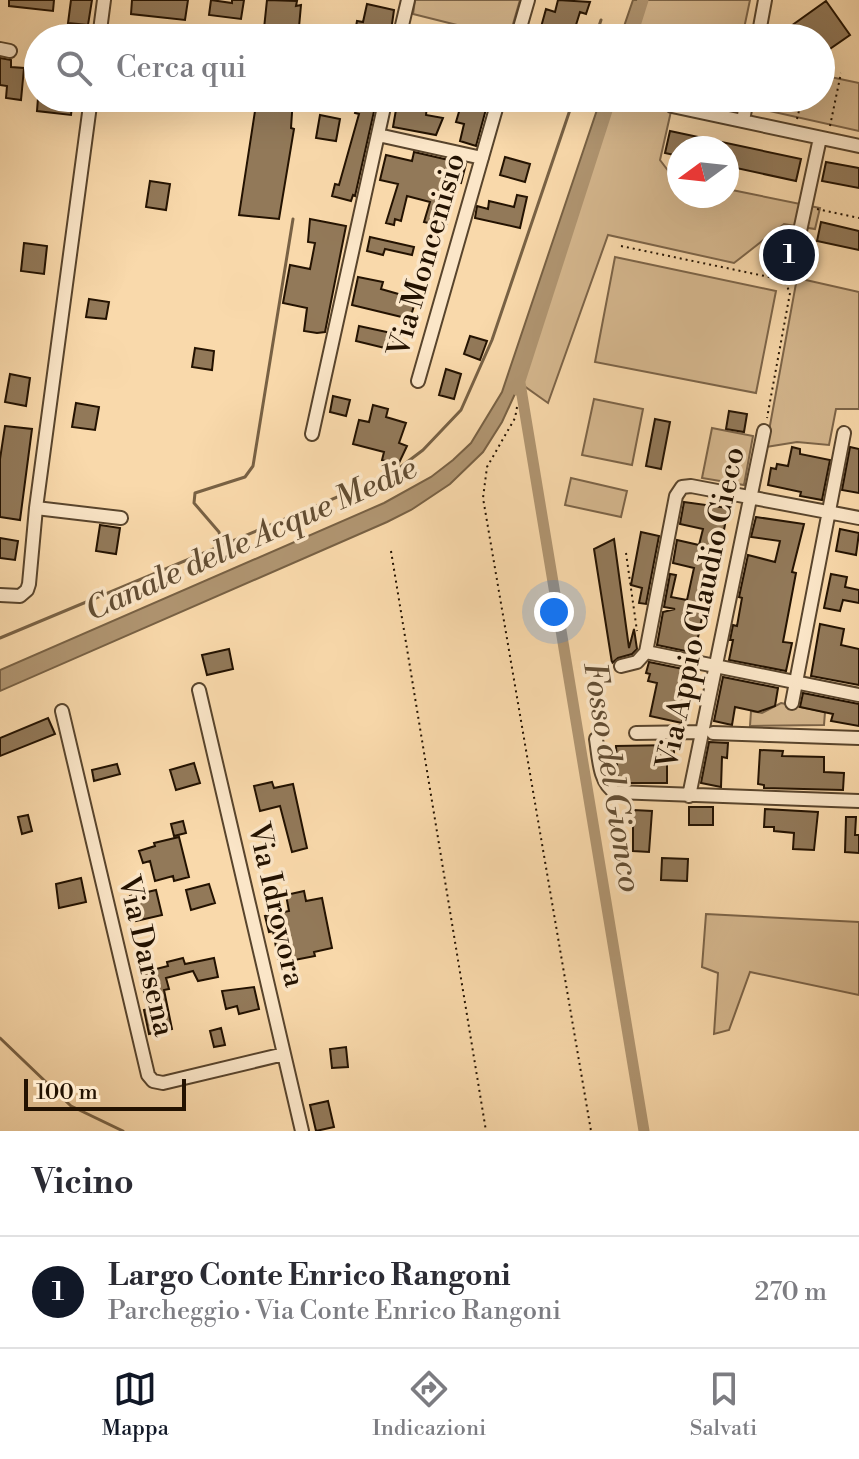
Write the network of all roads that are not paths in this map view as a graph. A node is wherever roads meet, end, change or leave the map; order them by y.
1 (104, 0) edge
2 (408, 0) edge
3 (528, 0) edge
4 (765, 0) edge
5 (101, 24) edge
6 (402, 24) edge
7 (521, 24) edge
8 (761, 24) edge
9 (89, 112) edge
10 (383, 112) edge
11 (495, 112) edge
12 (700, 112) edge
13 (745, 112) edge
14 (743, 121) junction
15 (378, 135) junction
16 (824, 138) junction
17 (859, 146) edge
18 (482, 158) junction
19 (794, 259) dead end
20 (418, 381) dead end
21 (764, 431) road end
22 (844, 433) dead end
23 (312, 434) dead end
24 (751, 497) junction
25 (36, 508) junction
26 (829, 512) junction
27 (121, 518) dead end
28 (859, 518) edge
29 (0, 595) edge
30 (646, 652) junction
31 (621, 666) dead end
32 (716, 666) junction
33 (795, 682) junction
34 (199, 690) dead end
35 (859, 695) edge
36 (792, 703) dead end
37 (62, 711) dead end
38 (636, 733) dead end
39 (708, 733) junction
40 (859, 738) edge
41 (596, 739) dead end
42 (689, 796) junction
43 (859, 801) edge
44 (284, 1054) junction
45 (302, 1131) edge

1 - 5 street
2 - 6 street
3 - 7 street
4 - 8 street
9 - 25 street
10 - 15 street
11 - 18 street, Via Moncenisio
12 - 14 street
13 - 14 street
14 - 16 street
15 - 18 street
15 - 23 street
16 - 17 street
16 - 19 street
18 - 20 street, Via Moncenisio
21 - 24 street, Via Appio Claudio Cieco
22 - 26 street
24 - 26 street
24 - 30 street
24 - 32 street, Via Appio Claudio Cieco
25 - 27 street
25 - 29 street
26 - 28 street
26 - 33 street
30 - 31 street
30 - 32 street
32 - 33 street
32 - 39 street, Via Appio Claudio Cieco
33 - 35 street
33 - 36 street
34 - 44 street, Via Idrovora
37 - 44 street, Via Darsena
38 - 39 street
39 - 40 street
39 - 42 street, Via Appio Claudio Cieco
41 - 42 street
42 - 43 street
44 - 45 street, Via Idrovora

